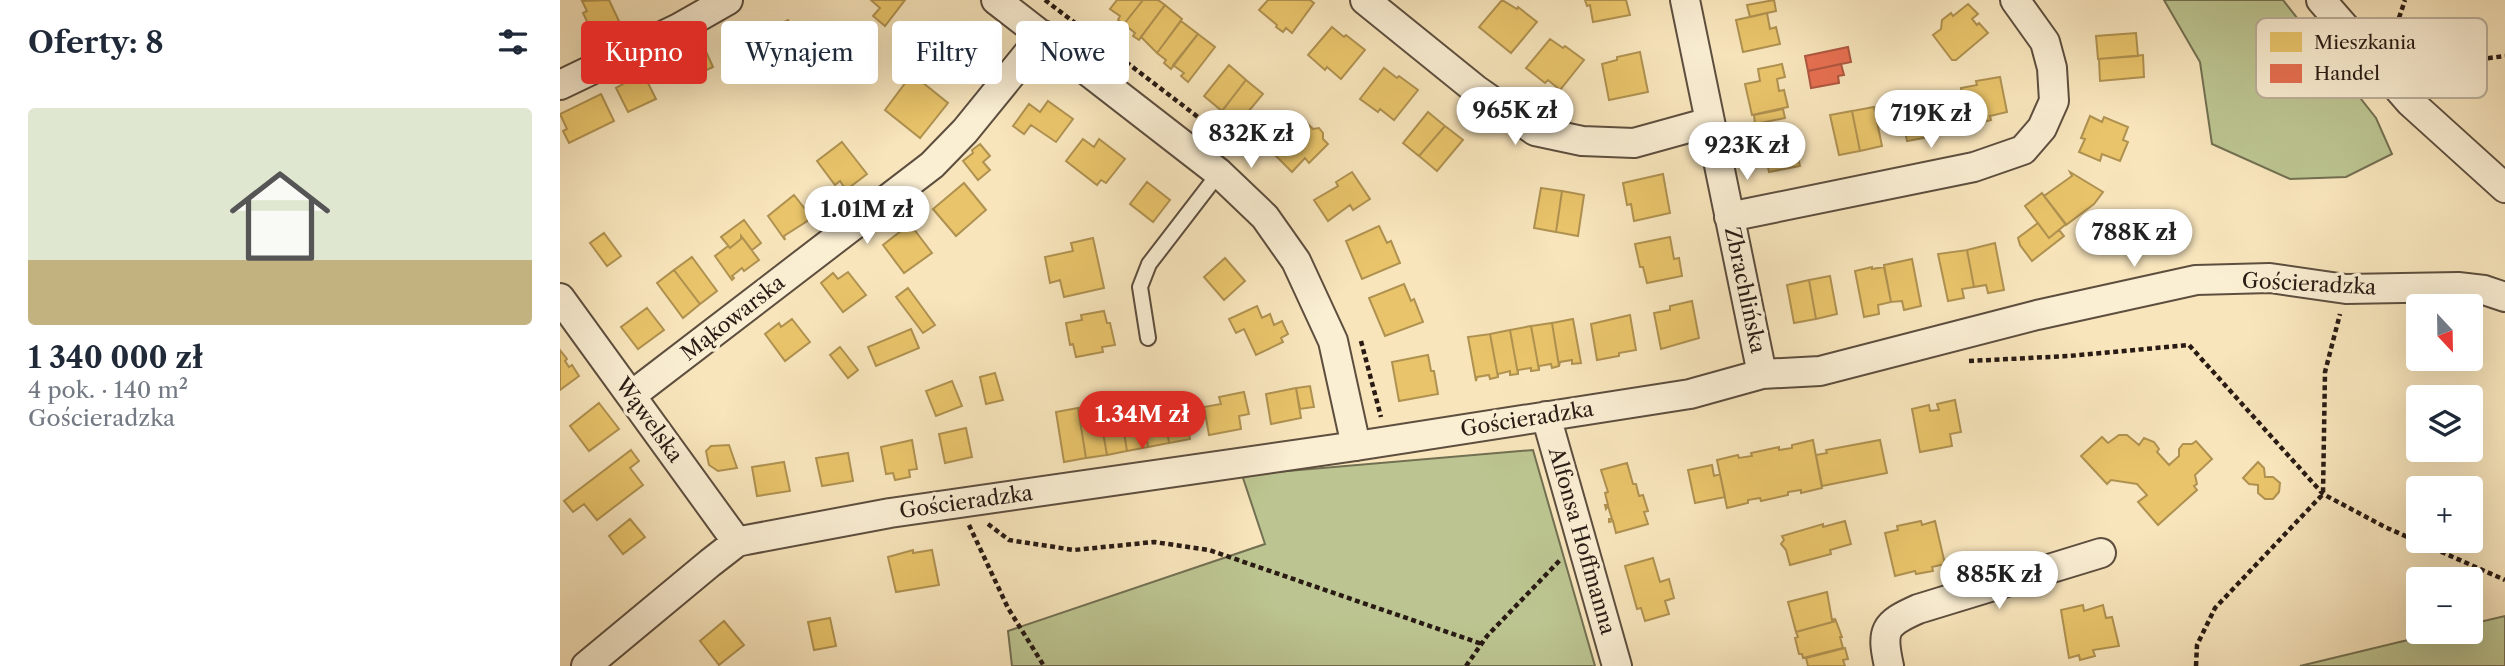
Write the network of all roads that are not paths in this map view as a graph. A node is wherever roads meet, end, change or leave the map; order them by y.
1 (728, 0) edge
2 (996, 0) edge
3 (1365, 0) edge
4 (1685, 0) edge
5 (2015, 0) edge
6 (2321, 0) edge
7 (2336, 18) edge
8 (1024, 21) edge
9 (1016, 68) edge
10 (1105, 84) edge
11 (560, 85) edge
12 (2406, 98) edge
13 (1710, 122) junction
14 (1219, 173) junction
15 (2505, 188) edge
16 (1729, 217) junction
17 (2505, 297) edge
18 (560, 298) edge
19 (1148, 338) dead end
20 (1762, 374) junction
21 (632, 395) junction
22 (1546, 416) junction
23 (1356, 446) junction
24 (737, 542) junction
25 (2101, 553) dead end
26 (586, 666) edge
27 (1617, 666) edge
28 (1889, 666) edge

1 - 11 street
2 - 8 street
3 - 13 street
4 - 13 street, Zbrachlińska
5 - 16 street
6 - 7 street
9 - 21 street, Mąkowarska
10 - 14 street
12 - 15 street
13 - 16 street, Zbrachlińska
14 - 19 lane
14 - 23 street
16 - 20 street, Zbrachlińska
17 - 20 street, Gościeradzka
18 - 21 street, Wąwelska
20 - 22 street, Gościeradzka
21 - 24 street, Wąwelska
22 - 23 street, Gościeradzka
22 - 27 street, Alfonsa Hoffmanna
23 - 24 street, Gościeradzka
24 - 26 street, Gościeradzka
25 - 28 street

